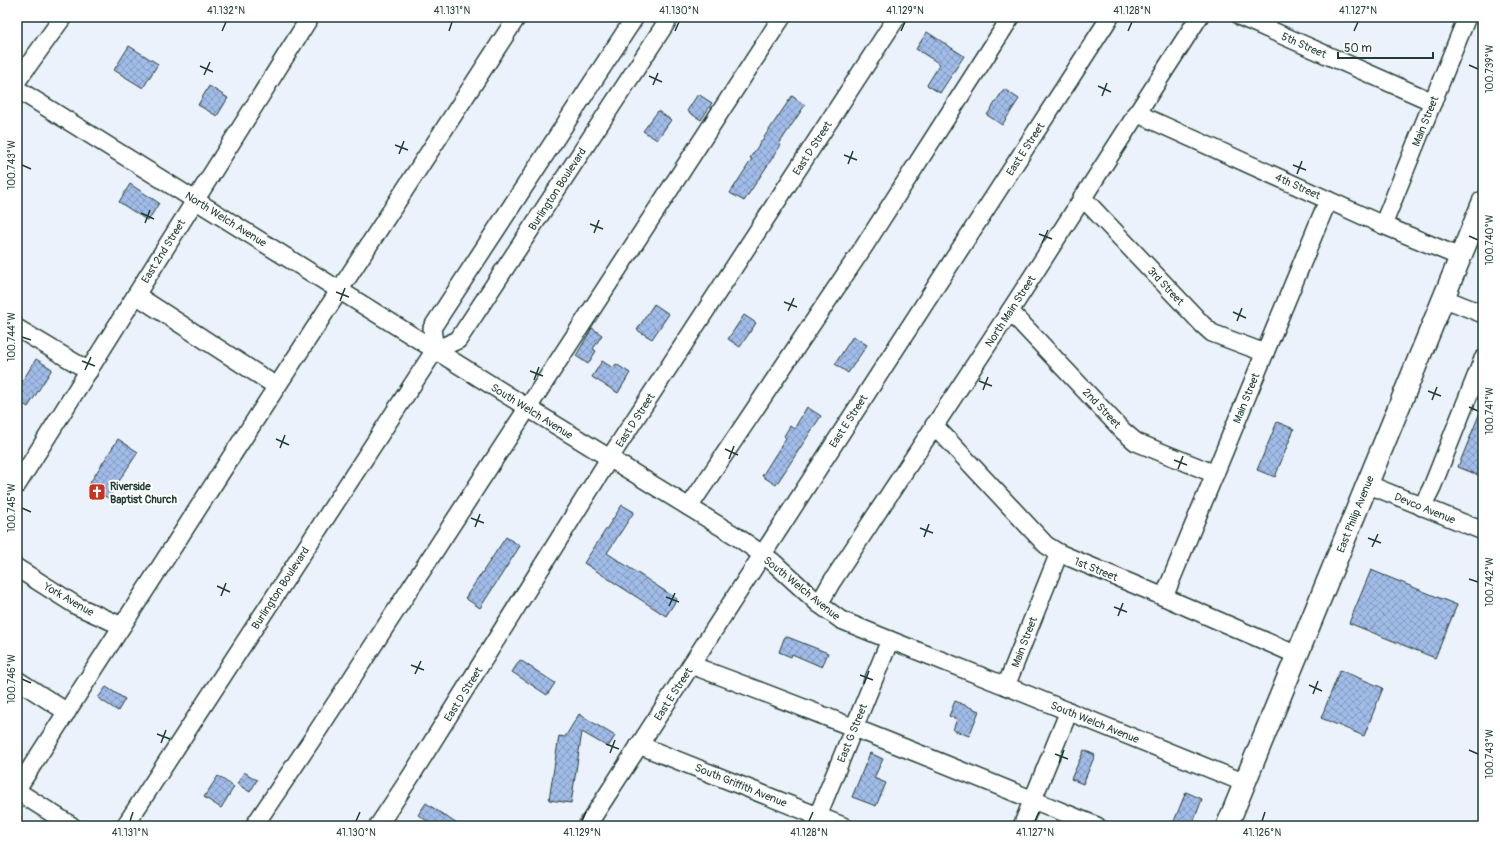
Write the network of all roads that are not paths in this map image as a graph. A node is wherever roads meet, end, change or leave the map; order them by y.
1 (63, 17) edge
2 (310, 17) edge
3 (516, 17) edge
4 (635, 17) edge
5 (670, 17) edge
6 (782, 17) edge
7 (897, 17) edge
8 (1012, 17) edge
9 (1110, 17) edge
10 (1199, 17) edge
11 (1241, 17) edge
12 (1467, 17) edge
13 (18, 90) edge
14 (1432, 102) junction
15 (1136, 113) junction
16 (1082, 197) junction
17 (195, 200) junction
18 (1328, 200) junction
19 (1483, 202) edge
20 (1383, 225) junction
21 (1460, 257) junction
22 (340, 290) junction
23 (136, 295) junction
24 (1443, 298) junction
25 (1010, 311) junction
26 (1483, 314) edge
27 (17, 328) edge
28 (435, 350) junction
29 (1265, 353) junction
30 (1483, 359) edge
31 (88, 371) junction
32 (276, 386) junction
33 (528, 408) junction
34 (934, 425) junction
35 (609, 459) junction
36 (1215, 474) junction
37 (1367, 484) junction
38 (17, 485) edge
39 (689, 507) junction
40 (1422, 507) junction
41 (1483, 531) edge
42 (1058, 553) junction
43 (762, 555) junction
44 (17, 568) edge
45 (1164, 597) junction
46 (819, 604) junction
47 (122, 626) junction
48 (890, 640) junction
49 (1297, 655) junction
50 (691, 664) junction
51 (17, 680) edge
52 (1006, 686) junction
53 (1069, 711) junction
54 (67, 712) junction
55 (854, 728) junction
56 (639, 745) junction
57 (1245, 783) junction
58 (17, 790) edge
59 (1032, 800) junction
60 (816, 821) edge
61 (590, 825) edge
62 (72, 826) edge
63 (125, 826) edge
64 (254, 826) edge
65 (378, 826) edge
66 (843, 826) edge
67 (1022, 826) edge
68 (1097, 826) edge
69 (1227, 826) edge

1 - 13 street
2 - 17 street, East 2nd Street
3 - 22 street
4 - 28 street
5 - 28 street, Burlington Boulevard
6 - 33 street
7 - 35 street, East D Street
8 - 39 street
9 - 43 street, East E Street
10 - 15 street, North Main Street
11 - 14 street, 5th Street
12 - 14 street, Main Street
13 - 17 street, North Welch Avenue
14 - 20 street, Main Street
15 - 16 street, North Main Street
15 - 18 street, 4th Street
16 - 25 street, North Main Street
16 - 29 street, 3rd Street
17 - 22 street, North Welch Avenue
17 - 23 street, East 2nd Street
18 - 20 street, 4th Street
18 - 29 street, Main Street
19 - 21 main road, East Philip Avenue
20 - 21 street, 4th Street
21 - 24 main road, East Philip Avenue
22 - 28 street, North Welch Avenue
22 - 32 street
23 - 31 street, East 2nd Street
23 - 32 street
24 - 26 street
24 - 37 main road, East Philip Avenue
25 - 34 street, North Main Street
25 - 36 street, 2nd Street
27 - 31 street
28 - 33 street, South Welch Avenue
28 - 63 street, Burlington Boulevard
29 - 36 street, Main Street
30 - 40 street
31 - 38 street, East 2nd Street
32 - 47 street
33 - 35 street, South Welch Avenue
33 - 64 street
34 - 42 street, 1st Street
34 - 46 street, North Main Street
35 - 39 street, South Welch Avenue
35 - 65 street, East D Street
36 - 45 street, Main Street
37 - 40 street, Devco Avenue
37 - 49 main road, East Philip Avenue
39 - 43 street, South Welch Avenue
40 - 41 street, Devco Avenue
42 - 45 street, 1st Street
42 - 52 street, Main Street
43 - 46 street, South Welch Avenue
43 - 50 street, East E Street
44 - 47 street, York Avenue
45 - 49 street, 1st Street
46 - 48 street, South Welch Avenue
47 - 54 street
48 - 52 street, South Welch Avenue
48 - 55 street, East G Street
49 - 57 main road, East Philip Avenue
50 - 55 street
50 - 56 street, East E Street
51 - 54 street
52 - 53 street, South Welch Avenue
53 - 57 street, South Welch Avenue
53 - 59 street
54 - 58 street
55 - 59 street
55 - 60 street, East G Street
56 - 60 street, South Griffith Avenue
56 - 61 street, East E Street
57 - 69 main road, East Philip Avenue
58 - 62 street
59 - 67 street
59 - 68 street
60 - 66 street, South Griffith Avenue

